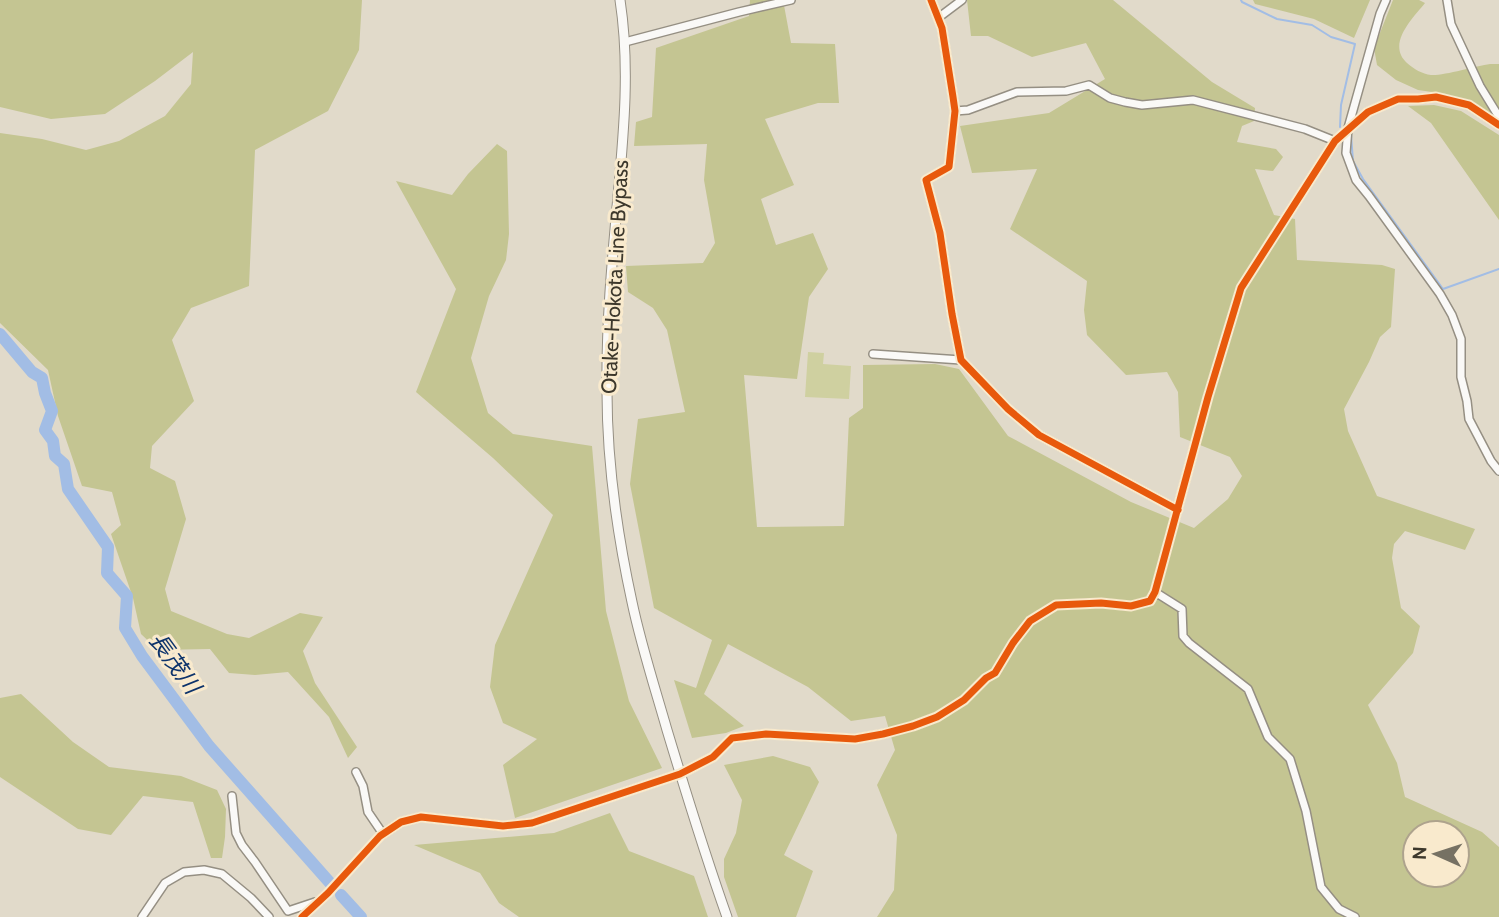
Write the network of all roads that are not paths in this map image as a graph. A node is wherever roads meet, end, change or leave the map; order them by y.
1 (620, 0) edge
2 (791, 0) edge
3 (931, 0) edge
4 (961, 0) edge
5 (1385, 0) edge
6 (1447, 0) edge
7 (938, 18) junction
8 (625, 42) junction
9 (955, 111) junction
10 (1499, 117) edge
11 (1499, 125) edge
12 (1348, 128) junction
13 (1335, 141) junction
14 (873, 354) dead end
15 (961, 360) junction
16 (1499, 471) edge
17 (1178, 510) junction
18 (1155, 592) junction
19 (356, 772) dead end
20 (680, 774) junction
21 (232, 796) dead end
22 (383, 834) junction
23 (319, 900) junction
24 (142, 917) edge
25 (269, 917) edge
26 (302, 917) edge
27 (727, 917) edge
28 (1356, 917) edge

1 - 8 main road, Otake-Hokota Line Bypass
2 - 8 street
3 - 7 street
4 - 7 street
5 - 12 street
6 - 10 street
7 - 9 street
8 - 20 main road, Otake-Hokota Line Bypass
9 - 13 street
9 - 15 street
11 - 12 street
12 - 13 street
12 - 16 street
13 - 17 street
14 - 15 street
15 - 17 street
17 - 18 street
18 - 20 street
18 - 28 street
19 - 22 street
20 - 22 street
20 - 27 main road, Otake-Hokota Line Bypass
21 - 23 street
22 - 23 street
23 - 26 street
24 - 25 street

